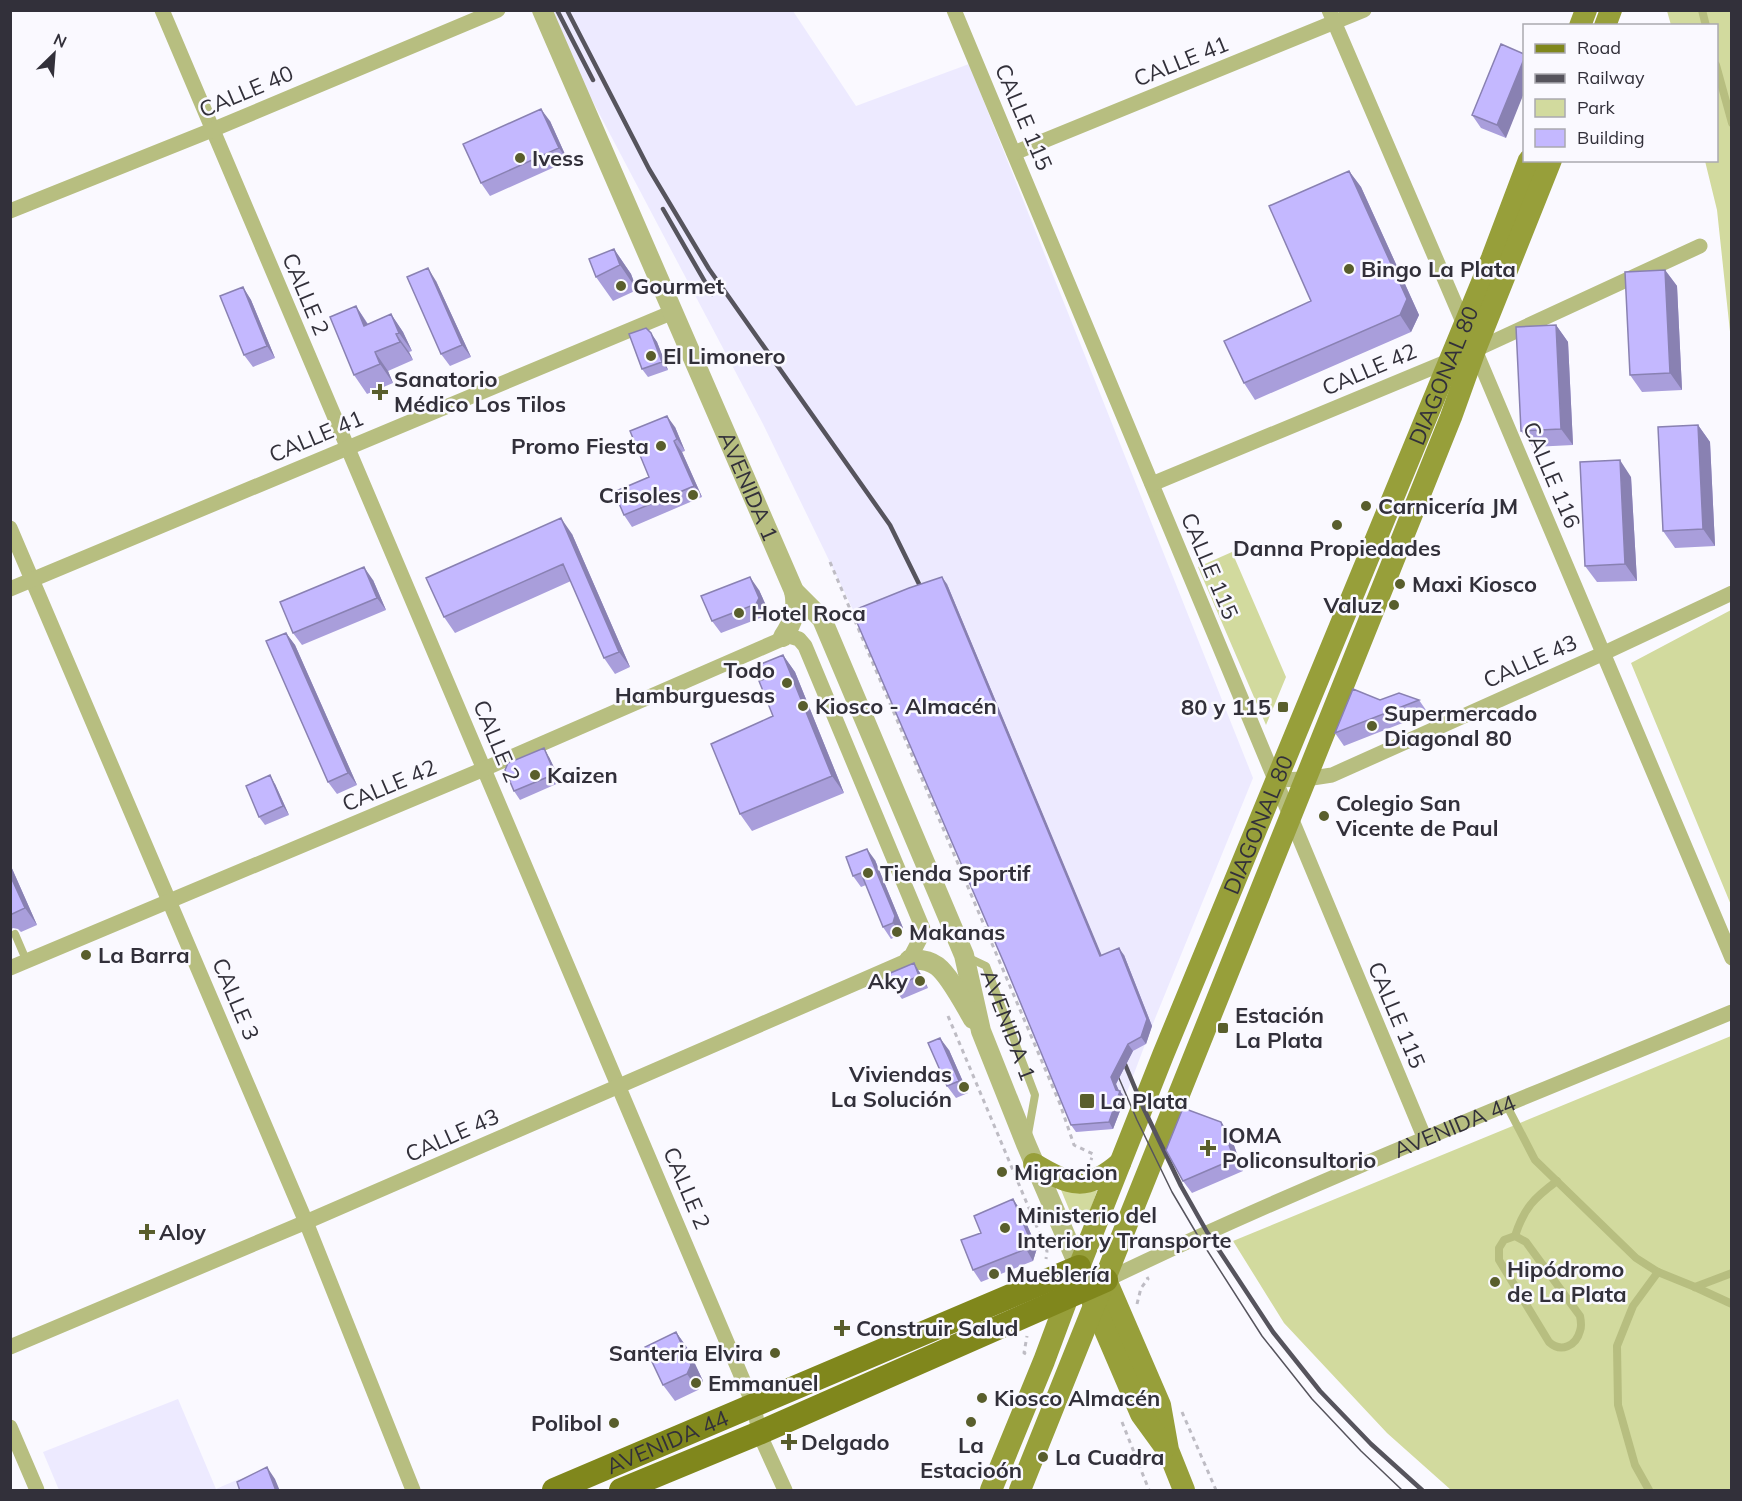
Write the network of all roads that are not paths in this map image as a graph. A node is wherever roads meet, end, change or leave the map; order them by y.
1 (162, 10) edge
2 (498, 10) edge
3 (542, 10) edge
4 (954, 10) edge
5 (1364, 10) edge
6 (1331, 17) edge
7 (1718, 73) edge
8 (1731, 123) edge
9 (212, 130) junction
10 (1014, 153) junction
11 (1528, 162) edge
12 (1550, 162) edge
13 (10, 211) edge
14 (1700, 246) dead end
15 (672, 312) junction
16 (1464, 325) junction
17 (1475, 350) junction
18 (1450, 360) junction
19 (347, 447) junction
20 (1152, 484) junction
21 (10, 528) edge
22 (33, 580) junction
23 (10, 589) edge
24 (794, 591) junction
25 (1731, 593) edge
26 (783, 637) junction
27 (1602, 654) junction
28 (484, 769) junction
29 (1306, 778) junction
30 (1275, 780) junction
31 (1290, 816) junction
32 (170, 901) junction
33 (14, 940) edge
34 (964, 955) junction
35 (1731, 958) edge
36 (909, 960) junction
37 (27, 962) junction
38 (10, 968) edge
39 (1731, 1012) edge
40 (981, 1031) junction
41 (619, 1086) junction
42 (1507, 1106) junction
43 (1425, 1139) junction
44 (1030, 1154) junction
45 (1120, 1163) junction
46 (1557, 1181) junction
47 (306, 1222) junction
48 (1515, 1236) junction
49 (1658, 1272) junction
50 (1731, 1273) edge
51 (1695, 1287) junction
52 (1087, 1288) junction
53 (1731, 1304) edge
54 (10, 1347) edge
55 (754, 1406) junction
56 (10, 1427) edge
57 (759, 1433) junction
58 (37, 1491) edge
59 (413, 1491) edge
60 (554, 1491) edge
61 (621, 1491) edge
62 (785, 1491) edge
63 (991, 1491) edge
64 (1020, 1491) edge
65 (1184, 1491) edge
66 (1648, 1491) edge

1 - 9 street, CALLE 2
2 - 9 street, CALLE 40
3 - 15 street, AVENIDA 1
4 - 10 street, CALLE 115
5 - 6 street, CALLE 41
6 - 10 street, CALLE 41
6 - 16 street, CALLE 116
7 - 8 lane
9 - 13 street, CALLE 40
9 - 19 street, CALLE 2
10 - 20 street, CALLE 115
11 - 16 main road, DIAGONAL 80
12 - 17 main road, DIAGONAL 80
14 - 17 street, CALLE 42
15 - 19 street, CALLE 41
15 - 24 street, AVENIDA 1
16 - 17 street, CALLE 116
16 - 18 main road, DIAGONAL 80
17 - 18 street, CALLE 42
17 - 27 street, CALLE 116
17 - 29 main road, DIAGONAL 80
18 - 20 street, CALLE 42
18 - 30 main road, DIAGONAL 80
19 - 22 street, CALLE 41
19 - 28 street, CALLE 2
20 - 30 street, CALLE 115
21 - 22 street, CALLE 3
22 - 23 street, CALLE 41
22 - 32 street, CALLE 3
24 - 26 street
24 - 34 street, AVENIDA 1
25 - 27 street, CALLE 43
26 - 28 street, CALLE 42
26 - 36 street
27 - 29 street, CALLE 43
27 - 35 street, CALLE 116
28 - 32 street, CALLE 42
28 - 41 street, CALLE 2
29 - 30 street, CALLE 43
29 - 31 main road, DIAGONAL 80
30 - 31 street, CALLE 115
30 - 45 main road, DIAGONAL 80
31 - 43 street, CALLE 115
31 - 52 main road, DIAGONAL 80
32 - 37 street, CALLE 42
32 - 47 street, CALLE 3
33 - 37 lane
34 - 40 street, AVENIDA 1
34 - 44 lane, AVENIDA 1
36 - 40 street
36 - 41 street, CALLE 43
37 - 38 street, CALLE 42
39 - 42 street, AVENIDA 44
40 - 44 street, AVENIDA 1
41 - 47 street, CALLE 43
41 - 55 street, CALLE 2
42 - 43 street, AVENIDA 44
42 - 46 lane
43 - 52 street, AVENIDA 44
44 - 45 main road
44 - 52 street, AVENIDA 1
45 - 52 main road, DIAGONAL 80
46 - 48 lane
46 - 49 lane
47 - 54 street, CALLE 43
47 - 59 street, CALLE 3
48 - 48 lane
49 - 51 lane
49 - 66 lane
50 - 51 lane
51 - 53 lane
52 - 55 main road, AVENIDA 44
52 - 57 main road, AVENIDA 44
52 - 63 main road, DIAGONAL 80
52 - 64 main road, DIAGONAL 80
52 - 65 main road, AVENIDA 1
55 - 57 street, CALLE 2
55 - 60 main road, AVENIDA 44
56 - 58 street
57 - 61 main road, AVENIDA 44
57 - 62 street, CALLE 2

